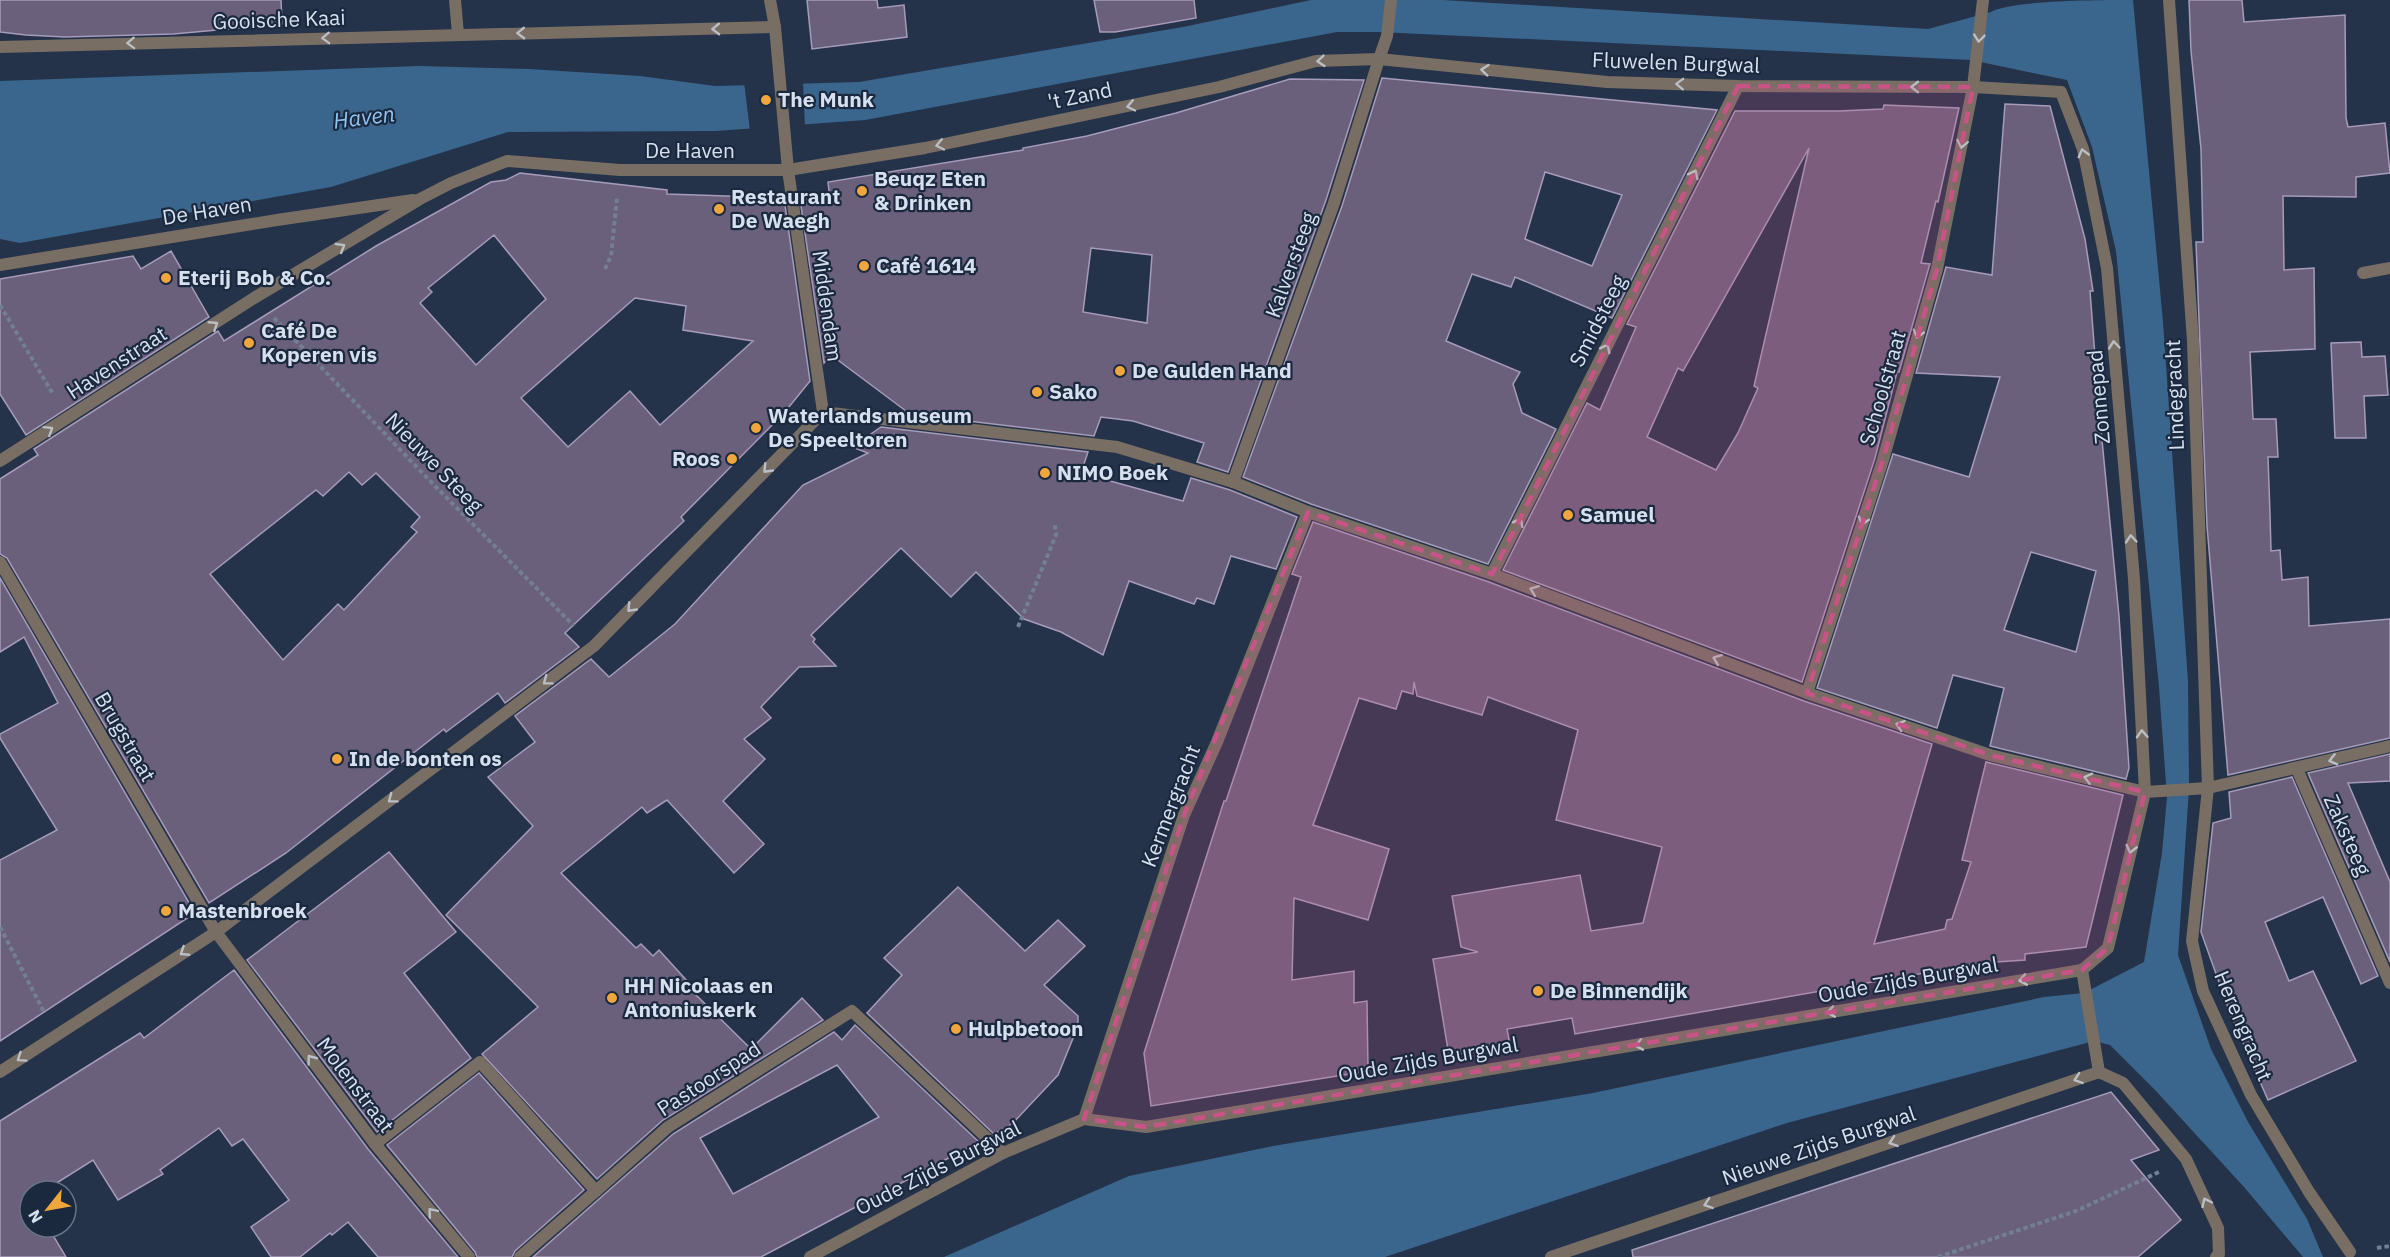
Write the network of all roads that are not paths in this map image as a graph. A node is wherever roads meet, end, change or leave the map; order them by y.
1 (455, 0) edge
2 (770, 0) edge
3 (1391, 0) edge
4 (2169, 0) edge
5 (1983, 2) edge
6 (775, 27) junction
7 (458, 34) junction
8 (0, 47) edge
9 (1379, 59) junction
10 (1738, 86) junction
11 (1973, 87) junction
12 (788, 170) junction
13 (420, 199) junction
14 (0, 265) edge
15 (2390, 268) edge
16 (2363, 273) dead end
17 (254, 298) joint
18 (823, 412) junction
19 (0, 461) edge
20 (1233, 482) junction
21 (1308, 512) junction
22 (0, 562) edge
23 (1492, 574) junction
24 (1807, 693) junction
25 (2390, 746) edge
26 (2297, 769) junction
27 (2208, 788) junction
28 (2145, 792) junction
29 (216, 932) junction
30 (2082, 970) junction
31 (2390, 983) edge
32 (0, 1072) edge
33 (2099, 1072) junction
34 (1084, 1119) junction
35 (375, 1144) junction
36 (1003, 1153) junction
37 (596, 1191) junction
38 (2350, 1252) dead end
39 (469, 1257) edge
40 (520, 1257) edge
41 (810, 1257) edge
42 (1551, 1257) edge
43 (2216, 1257) edge

1 - 7 street
2 - 6 street, Middendam
3 - 9 street, Kalversteeg
4 - 27 street, Lindegracht
5 -> 11 street, Schoolstraat
6 -> 7 street, Gooische Kaai
6 - 12 street, Middendam
7 -> 8 street, Gooische Kaai
10 -> 9 street, Fluwelen Burgwal
9 -> 12 street, 't Zand
9 - 20 street, Kalversteeg
11 -> 10 street, Fluwelen Burgwal
23 -> 10 street, Smidsteeg
11 -> 24 street, Schoolstraat
28 -> 11 street, Zonnepad
12 - 13 street, De Haven
12 - 18 street, Middendam
13 - 14 street, De Haven
17 -> 13 street, De Haven
15 - 16 street
19 -> 17 street, Havenstraat
18 - 20 street
18 -> 29 street
20 - 21 street
21 - 23 street
21 - 34 street, Kermergracht
22 - 29 street, Brugstraat
24 -> 23 street
28 -> 24 street
25 -> 26 street
26 - 27 street
26 - 31 street, Zaksteeg
27 - 28 street
27 - 38 street, Herengracht
28 -> 30 street
29 -> 32 street
35 -> 29 street, Molenstraat
30 - 33 street
30 -> 34 street, Oude Zijds Burgwal
33 -> 42 street, Nieuwe Zijds Burgwal
43 -> 33 street
34 - 36 street, Oude Zijds Burgwal
35 - 37 street
39 -> 35 street, Molenstraat
36 - 37 street, Pastoorspad
36 - 41 street, Oude Zijds Burgwal
37 - 40 street, Pastoorspad

